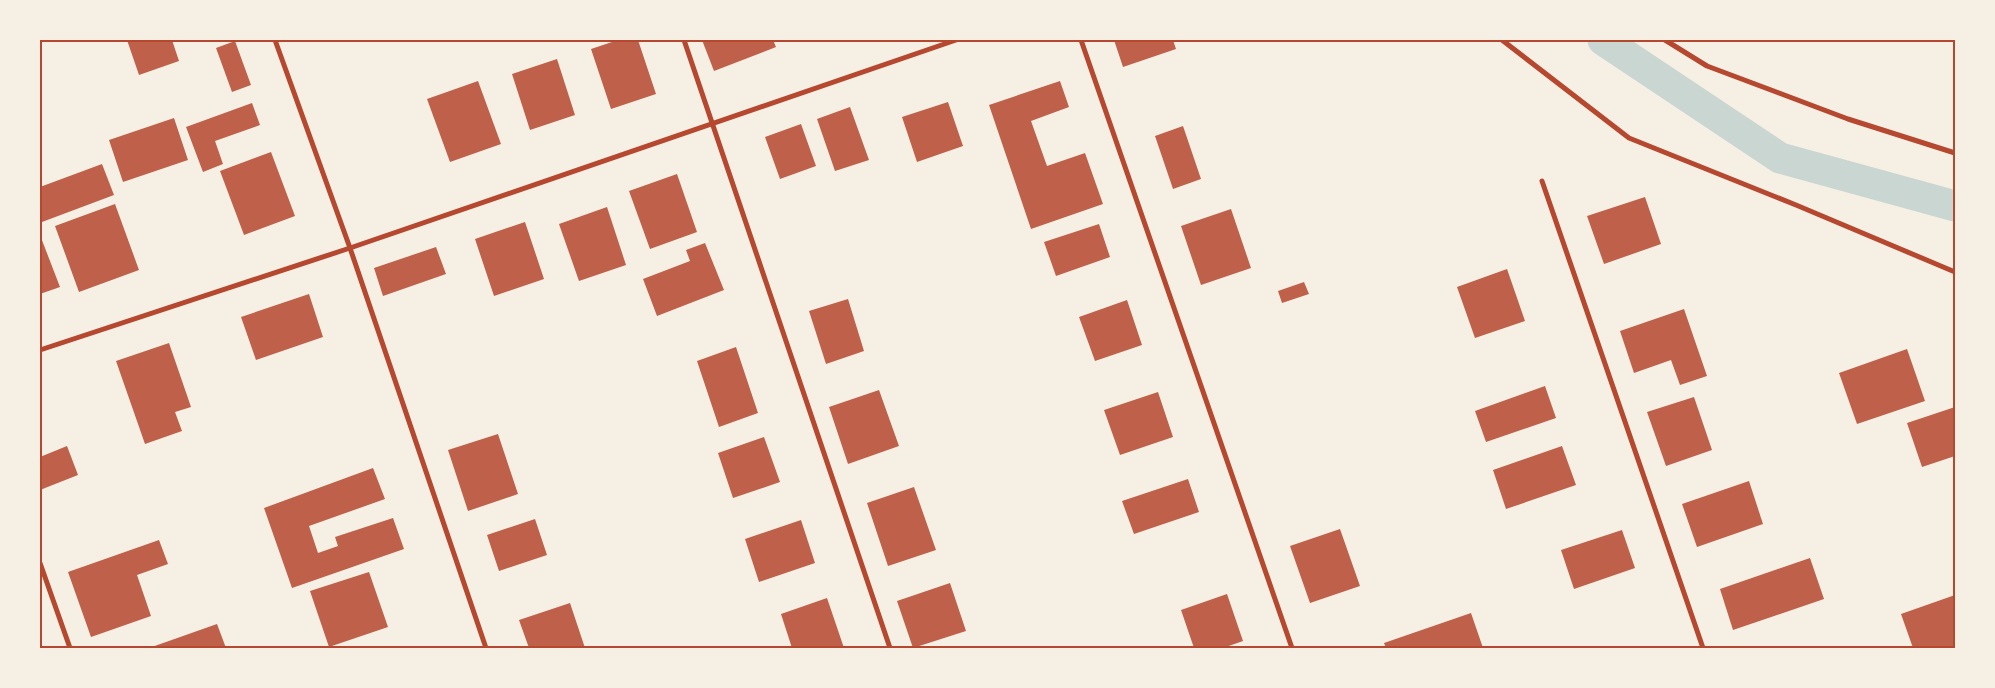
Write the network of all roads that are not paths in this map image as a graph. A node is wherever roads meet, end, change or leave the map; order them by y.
1 (275, 40) edge
2 (684, 40) edge
3 (956, 40) edge
4 (1081, 40) edge
5 (1502, 40) edge
6 (1665, 40) edge
7 (712, 124) junction
8 (1955, 153) edge
9 (1542, 181) dead end
10 (350, 248) junction
11 (1955, 272) edge
12 (40, 350) edge
13 (40, 563) edge
14 (70, 648) edge
15 (486, 648) edge
16 (890, 648) edge
17 (1292, 648) edge
18 (1703, 648) edge

1 - 10 street
2 - 7 street
3 - 7 street
4 - 17 street
5 - 11 street
6 - 8 street
7 - 10 street
7 - 16 street
9 - 18 street
10 - 12 street
10 - 15 street
13 - 14 street

